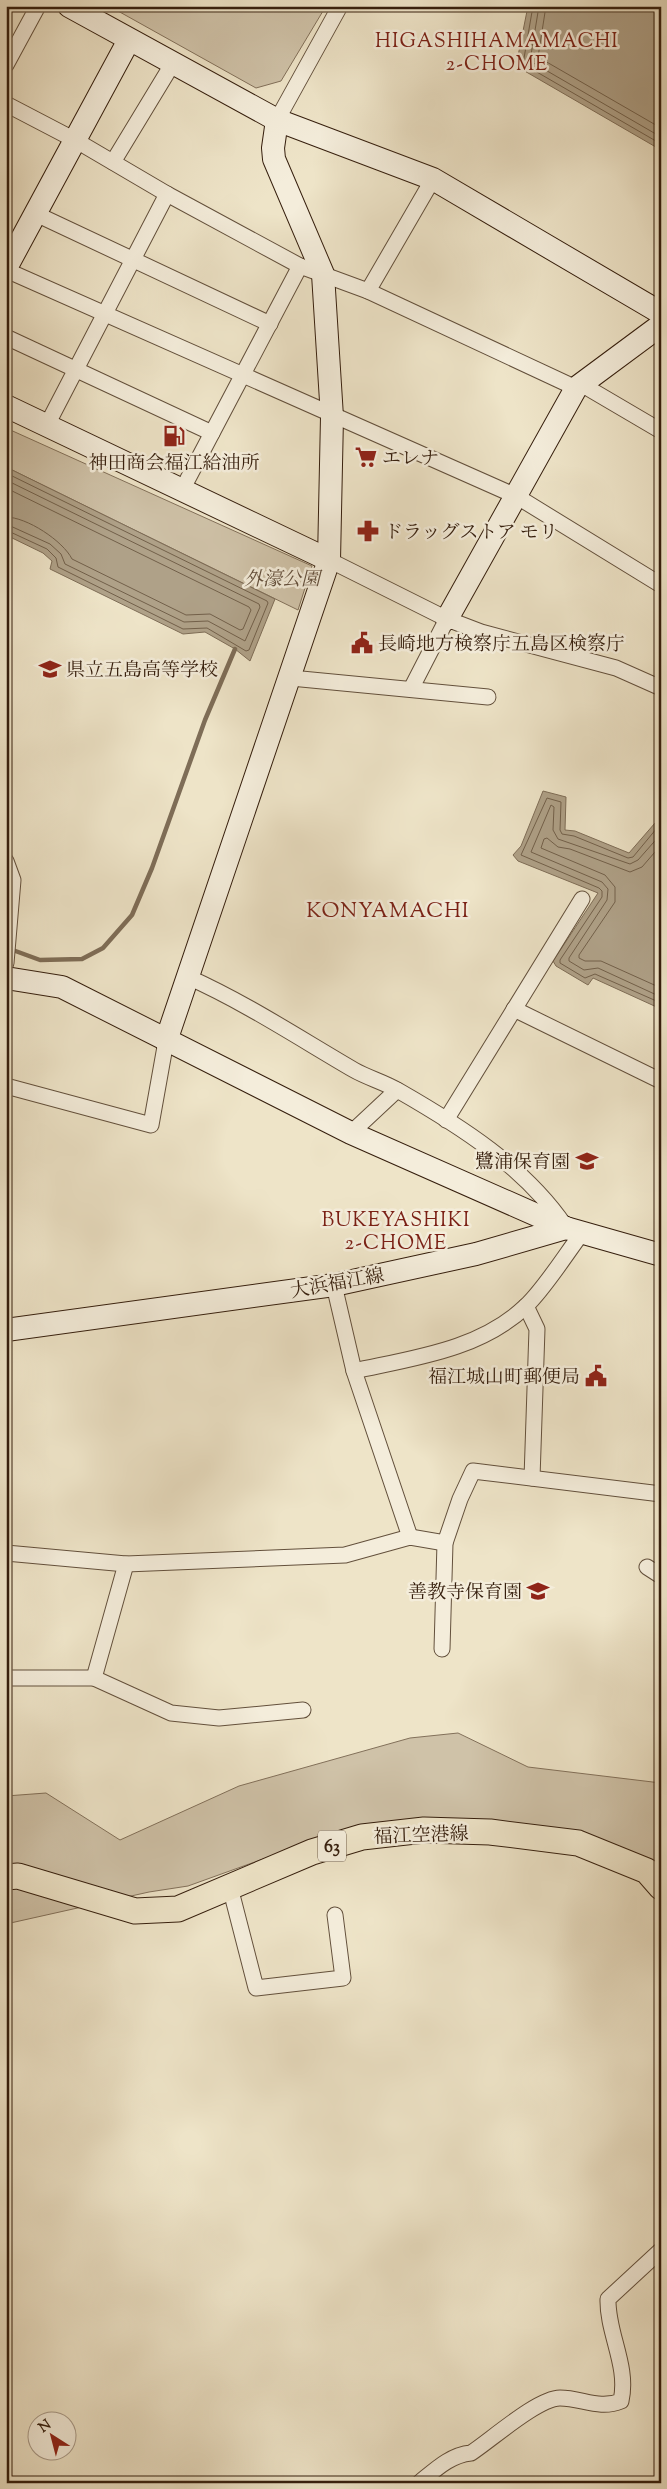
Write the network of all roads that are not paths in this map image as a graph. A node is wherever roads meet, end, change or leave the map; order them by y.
1 (38, 6) edge
2 (69, 6) edge
3 (340, 6) edge
4 (129, 40) junction
5 (173, 63) junction
6 (6, 65) edge
7 (6, 104) edge
8 (277, 120) junction
9 (75, 140) junction
10 (113, 162) junction
11 (433, 179) junction
12 (167, 194) junction
13 (36, 214) junction
14 (133, 260) junction
15 (300, 266) junction
16 (6, 269) edge
17 (322, 274) junction
18 (368, 291) junction
19 (661, 313) edge
20 (104, 315) junction
21 (270, 324) junction
22 (661, 326) edge
23 (6, 338) edge
24 (76, 370) junction
25 (242, 376) junction
26 (579, 386) junction
27 (6, 406) edge
28 (332, 417) junction
29 (47, 425) junction
30 (661, 430) edge
31 (212, 433) junction
32 (182, 490) junction
33 (516, 496) junction
34 (329, 560) junction
35 (661, 585) edge
36 (446, 619) junction
37 (291, 678) junction
38 (661, 688) edge
39 (411, 689) junction
40 (488, 696) dead end
41 (6, 861) edge
42 (582, 899) dead end
43 (6, 964) edge
44 (188, 977) junction
45 (6, 978) edge
46 (514, 1009) junction
47 (166, 1041) junction
48 (661, 1081) edge
49 (6, 1086) edge
50 (397, 1090) junction
51 (446, 1120) junction
52 (351, 1133) junction
53 (574, 1231) junction
54 (661, 1256) edge
55 (334, 1285) junction
56 (526, 1306) junction
57 (6, 1330) edge
58 (354, 1371) junction
59 (532, 1478) junction
60 (661, 1494) edge
61 (410, 1537) junction
62 (445, 1543) junction
63 (6, 1554) edge
64 (126, 1564) junction
65 (647, 1567) dead end
66 (661, 1576) edge
67 (442, 1649) dead end
68 (6, 1678) edge
69 (94, 1678) junction
70 (303, 1710) dead end
71 (6, 1877) edge
72 (230, 1887) junction
73 (661, 1887) edge
74 (335, 1915) dead end
75 (661, 2250) edge
76 (420, 2483) edge

1 - 6 street
2 - 4 street
3 - 8 street
4 - 5 street
4 - 9 street
5 - 8 street
5 - 10 street
7 - 9 street
8 - 11 street
8 - 17 street
9 - 10 street
9 - 13 street
10 - 12 street
11 - 18 street
11 - 19 street
12 - 14 street
12 - 15 street
13 - 14 street
13 - 16 street
14 - 20 street
14 - 21 street
15 - 17 street
15 - 21 street
16 - 20 street
17 - 18 street
17 - 28 street
18 - 26 street
20 - 24 street
20 - 25 street
21 - 25 street
22 - 26 street
23 - 24 street
24 - 29 street
24 - 31 street
25 - 28 street
25 - 31 street
26 - 30 street
26 - 33 street
27 - 29 street
28 - 33 street
28 - 34 street
29 - 32 street
31 - 32 street
32 - 34 street
33 - 35 street
33 - 36 street
34 - 36 street
34 - 37 street
36 - 38 street
36 - 39 street
37 - 39 street
37 - 44 street
39 - 40 street
41 - 43 street
42 - 46 street
44 - 47 street
44 - 50 street
45 - 47 street
46 - 48 street
46 - 51 street
47 - 49 street
47 - 52 street
50 - 51 street
50 - 52 street
51 - 53 street
52 - 53 street
53 - 54 street
53 - 55 street, 大浜福江線
53 - 56 street
55 - 57 street, 大浜福江線
55 - 58 street
56 - 58 street
56 - 59 street
58 - 61 street
59 - 60 street
59 - 62 street
61 - 62 street
61 - 64 street
62 - 67 street
63 - 64 street
64 - 69 street
65 - 66 street
68 - 69 street
69 - 70 street
71 - 72 main road, 福江空港線 / 63
72 - 73 main road, 福江空港線 / 63
72 - 74 street
75 - 76 street

